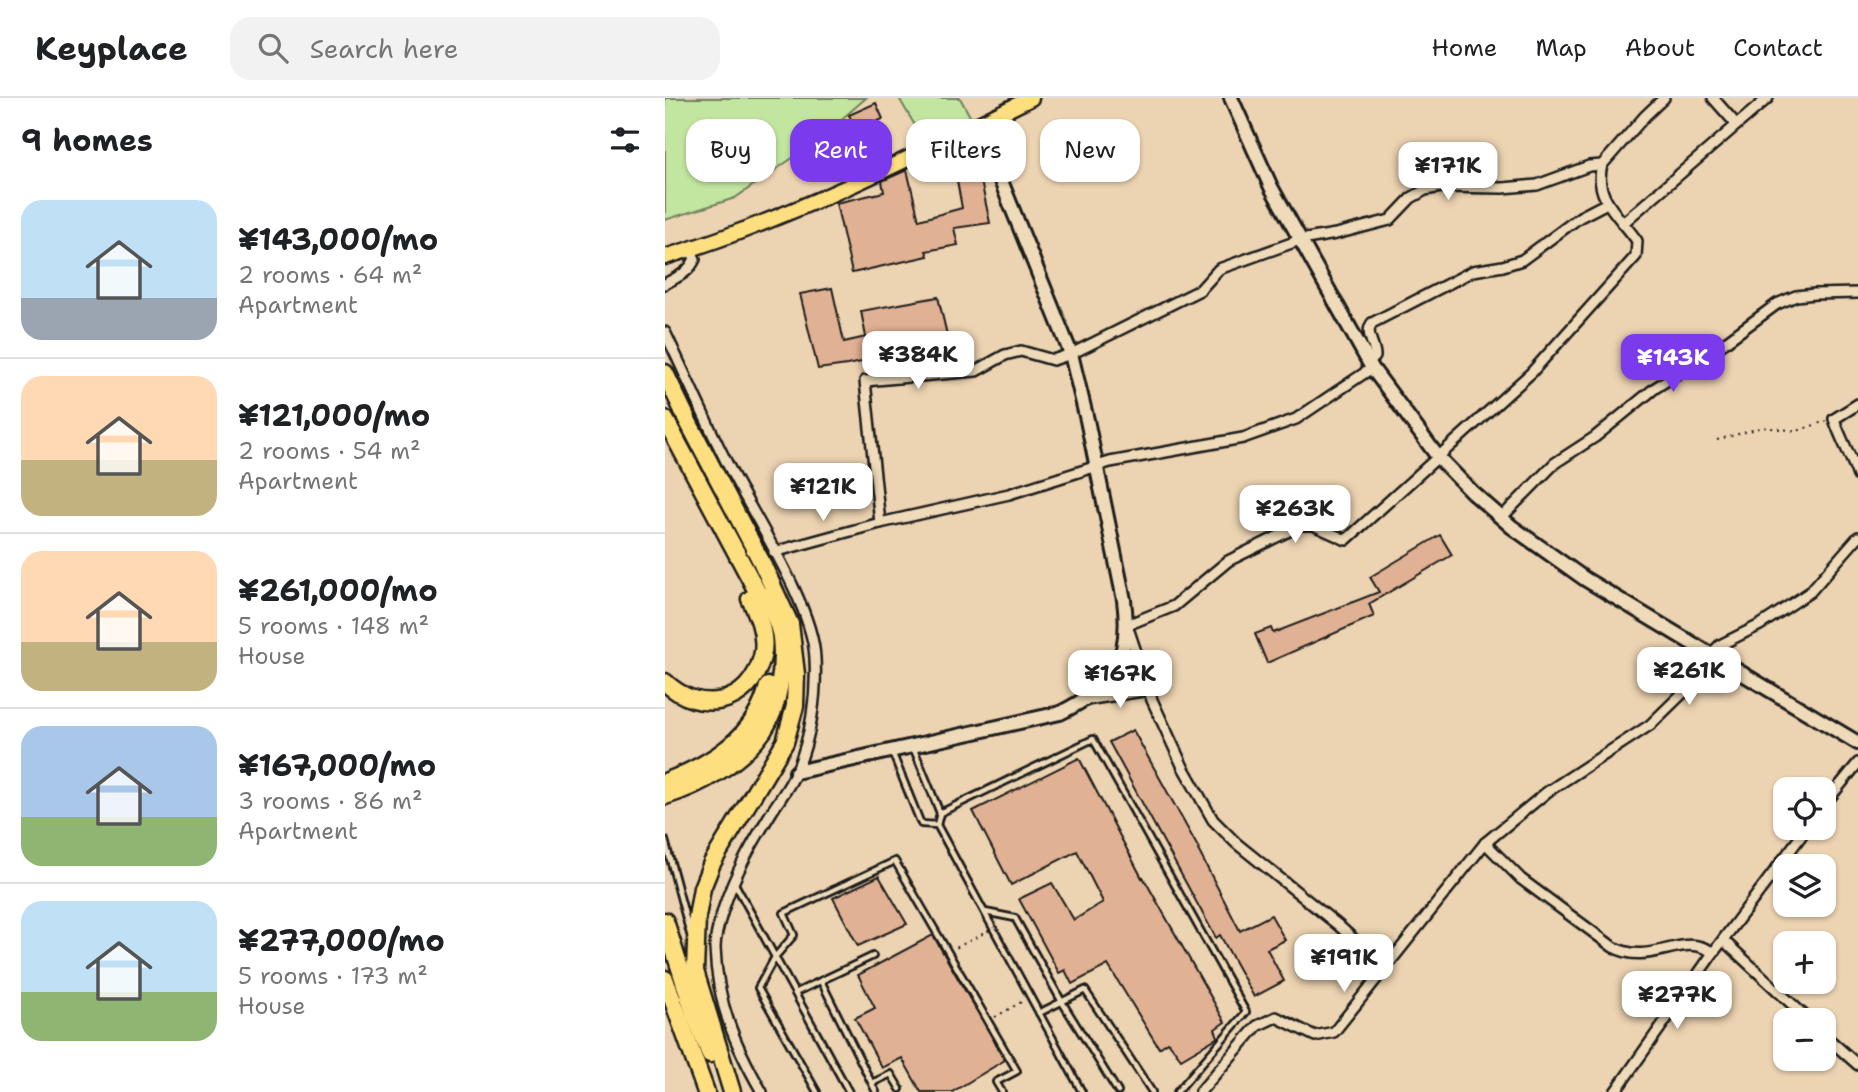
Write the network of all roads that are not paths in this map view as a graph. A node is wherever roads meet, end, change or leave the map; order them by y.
1 (1031, 98) edge
2 (1231, 98) edge
3 (1664, 98) edge
4 (1713, 98) edge
5 (1768, 98) edge
6 (988, 119) edge
7 (1736, 124) junction
8 (906, 158) edge
9 (1602, 165) junction
10 (1001, 182) edge
11 (1607, 203) junction
12 (1623, 223) junction
13 (1300, 240) junction
14 (691, 250) junction
15 (665, 257) edge
16 (665, 284) edge
17 (1858, 293) edge
18 (665, 332) edge
19 (1070, 354) junction
20 (1370, 365) junction
21 (665, 373) edge
22 (1858, 404) edge
23 (683, 412) junction
24 (665, 419) edge
25 (1438, 457) junction
26 (1096, 466) junction
27 (1858, 476) edge
28 (1500, 518) junction
29 (880, 523) junction
30 (1858, 537) edge
31 (774, 552) junction
32 (1127, 625) junction
33 (1711, 653) junction
34 (665, 682) edge
35 (1149, 690) junction
36 (1086, 700) junction
37 (1858, 743) edge
38 (913, 746) junction
39 (891, 751) junction
40 (1858, 763) edge
41 (796, 772) junction
42 (666, 789) edge
43 (1836, 790) edge
44 (940, 813) junction
45 (937, 825) junction
46 (665, 840) edge
47 (1798, 840) edge
48 (1485, 843) junction
49 (733, 881) junction
50 (985, 912) junction
51 (665, 920) edge
52 (1723, 940) junction
53 (694, 949) junction
54 (1713, 953) junction
55 (873, 956) dead end
56 (775, 957) junction
57 (1384, 967) junction
58 (665, 979) edge
59 (821, 981) junction
60 (795, 993) junction
61 (1062, 1002) junction
62 (1796, 1008) edge
63 (1039, 1013) junction
64 (1836, 1046) edge
65 (1858, 1065) edge
66 (872, 1083) junction
67 (900, 1089) dead end
68 (706, 1092) edge
69 (726, 1092) edge
70 (732, 1092) edge
71 (762, 1092) edge
72 (817, 1092) edge
73 (849, 1092) edge
74 (876, 1092) edge
75 (1002, 1092) edge
76 (1082, 1092) edge
77 (1118, 1092) edge
78 (1152, 1092) edge
79 (1177, 1092) edge
80 (1200, 1092) edge
81 (1615, 1092) edge

1 - 6 main road
2 - 13 street
3 - 9 street
4 - 7 street
5 - 7 street
7 - 12 street
8 - 14 main road
9 - 11 street
9 - 13 street
10 - 19 street
11 - 12 street
11 - 20 street
12 - 25 street
13 - 19 street
13 - 20 street
14 - 15 main road
14 - 16 street
17 - 28 street
18 - 31 street
19 - 26 street
19 - 29 street
20 - 25 street
20 - 26 street
21 - 23 highway
22 - 27 street
23 - 42 highway
23 - 53 highway
24 - 34 highway
24 - 42 highway
25 - 28 street
25 - 32 street
26 - 29 street
26 - 32 street
28 - 33 street
29 - 31 street
30 - 33 street
31 - 41 street
32 - 35 street
32 - 36 street
33 - 37 street
33 - 48 street
35 - 36 street
35 - 57 street
36 - 38 street
38 - 39 street
38 - 44 lane
39 - 41 street
39 - 45 lane
40 - 43 street
41 - 49 street
44 - 45 lane
44 - 79 lane
45 - 50 lane
46 - 53 lane
47 - 52 street
48 - 54 street
48 - 57 street
49 - 56 lane
49 - 71 street
50 - 61 lane
50 - 63 lane
51 - 69 highway
52 - 54 street
52 - 62 street
53 - 70 highway
54 - 81 street
55 - 59 lane
56 - 60 lane
56 - 72 lane
56 - 75 lane
57 - 80 street
58 - 68 highway
59 - 60 lane
59 - 66 lane
60 - 73 lane
61 - 63 lane
61 - 77 lane
61 - 78 lane
63 - 76 lane
64 - 65 street
66 - 67 lane
66 - 74 lane

